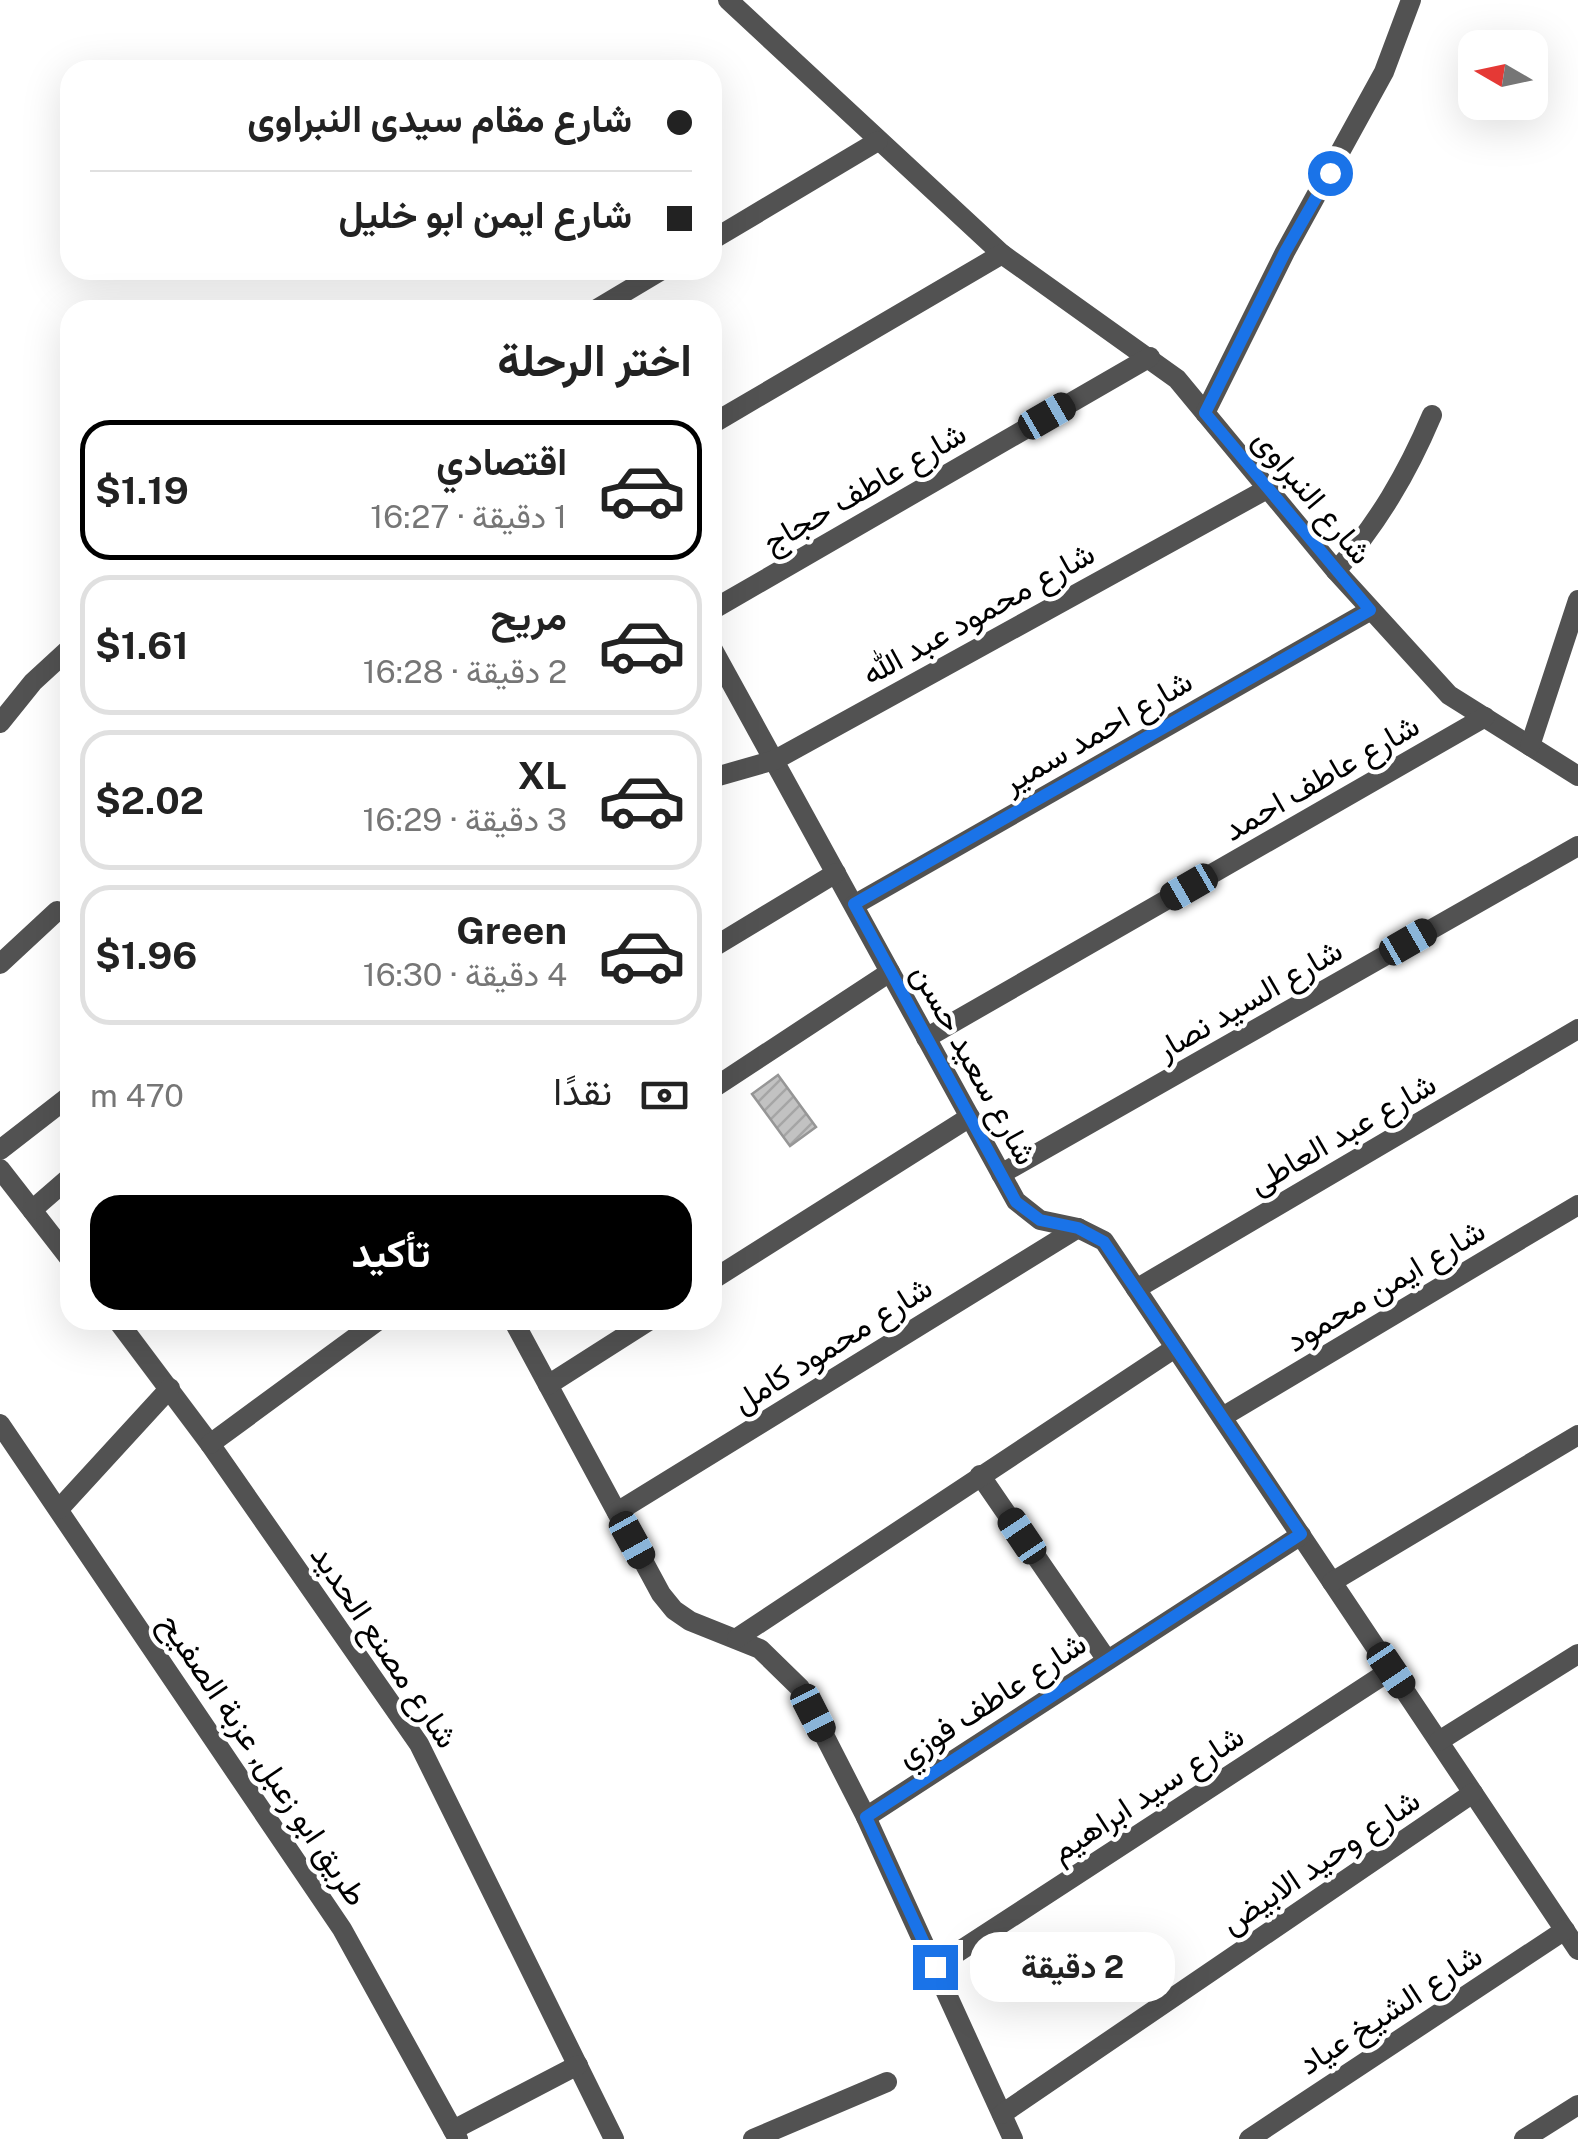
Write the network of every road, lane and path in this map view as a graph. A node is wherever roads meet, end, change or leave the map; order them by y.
1 (728, 0) edge
2 (1411, 0) edge
3 (878, 140) junction
4 (722, 234) edge
5 (1002, 254) junction
6 (645, 280) edge
7 (611, 300) edge
8 (1150, 356) junction
9 (1205, 413) junction
10 (1432, 415) dead end
11 (722, 418) edge
12 (1267, 488) junction
13 (1336, 571) junction
14 (1578, 600) edge
15 (722, 604) edge
16 (1370, 610) junction
17 (60, 657) edge
18 (722, 666) edge
19 (1485, 717) junction
20 (0, 723) edge
21 (1530, 746) junction
22 (775, 760) junction
23 (722, 775) edge
24 (1578, 776) edge
25 (1578, 846) edge
26 (836, 872) junction
27 (854, 904) junction
28 (58, 911) dead end
29 (722, 942) edge
30 (0, 964) edge
31 (890, 972) junction
32 (1578, 1030) edge
33 (926, 1038) junction
34 (722, 1083) edge
35 (60, 1103) edge
36 (970, 1118) junction
37 (0, 1150) edge
38 (0, 1169) edge
39 (1001, 1174) junction
40 (60, 1186) edge
41 (1578, 1205) edge
42 (32, 1210) junction
43 (1078, 1228) junction
44 (60, 1247) edge
45 (722, 1274) edge
46 (1136, 1288) junction
47 (132, 1330) edge
48 (364, 1330) edge
49 (518, 1330) edge
50 (634, 1330) edge
51 (1175, 1348) junction
52 (548, 1384) junction
53 (170, 1388) junction
54 (1224, 1416) junction
55 (0, 1424) edge
56 (1578, 1434) edge
57 (210, 1444) junction
58 (980, 1475) junction
59 (59, 1508) junction
60 (617, 1512) junction
61 (1301, 1534) junction
62 (1332, 1582) junction
63 (736, 1638) junction
64 (1578, 1654) edge
65 (1106, 1660) junction
66 (1391, 1670) junction
67 (1439, 1741) junction
68 (1473, 1793) junction
69 (866, 1817) junction
70 (1566, 1930) junction
71 (1578, 1950) edge
72 (935, 1967) junction
73 (578, 2065) junction
74 (887, 2082) dead end
75 (1578, 2105) edge
76 (1002, 2114) junction
77 (456, 2134) edge
78 (606, 2136) edge
79 (753, 2139) edge
80 (1014, 2139) edge
81 (1249, 2139) edge
82 (1524, 2139) edge

1 - 3 street, شارع النبراوى
2 - 9 street
3 - 4 street
3 - 5 street, شارع النبراوى
5 - 8 street, شارع النبراوى
5 - 11 street
6 - 7 street
8 - 9 street, شارع النبراوى
8 - 15 street, شارع عاطف حجاج
9 - 12 street, شارع النبراوى
10 - 13 street
12 - 13 street, شارع النبراوى
12 - 22 street, شارع محمود عبد الله
13 - 16 street, شارع النبراوى
14 - 21 street
16 - 19 street, شارع النبراوى
16 - 27 street, شارع احمد سمير
17 - 20 street
18 - 22 street, شارع سعيد حسن
19 - 21 street, شارع النبراوى
19 - 33 street, شارع عاطف احمد
21 - 24 street, شارع النبراوى
22 - 23 street, شارع محمود عبد الله
22 - 26 street, شارع سعيد حسن
25 - 39 street, شارع السيد نصار
26 - 27 street, شارع سعيد حسن
26 - 29 street
27 - 31 street, شارع سعيد حسن
28 - 30 street
31 - 33 street, شارع سعيد حسن
31 - 34 street
32 - 46 street, شارع عبد العاطى
33 - 36 street, شارع سعيد حسن
35 - 37 street
36 - 39 street, شارع سعيد حسن
36 - 45 street
38 - 42 street
39 - 43 street, شارع سعيد حسن
40 - 42 street
41 - 54 street, شارع ايمن محمود
42 - 44 street
43 - 46 street, شارع سعيد حسن
43 - 60 street, شارع محمود كامل
46 - 51 street, شارع سعيد حسن
47 - 53 street, شارع مصنع الحديد
48 - 57 street
49 - 52 street
50 - 52 street
51 - 54 street, شارع سعيد حسن
51 - 58 street
52 - 60 street
53 - 57 street, شارع مصنع الحديد
53 - 59 street
54 - 61 street, شارع سعيد حسن
55 - 59 street, طريق ابو زعبل, عزبة الصفيح
56 - 62 street
57 - 73 street, شارع مصنع الحديد
58 - 63 street
58 - 65 street
59 - 77 street, طريق ابو زعبل, عزبة الصفيح
60 - 63 street
61 - 62 street, شارع سعيد حسن
61 - 65 street, شارع عاطف فوزي
62 - 66 street, شارع سعيد حسن
63 - 69 street
64 - 67 street
65 - 69 street, شارع عاطف فوزي
66 - 67 street, شارع سعيد حسن
66 - 72 street, شارع سيد ابراهيم
67 - 68 street, شارع سعيد حسن
68 - 70 street, شارع سعيد حسن
68 - 76 street, شارع وحيد الابيض
69 - 72 street
70 - 71 street, شارع سعيد حسن
70 - 81 street, شارع الشيخ عياد
72 - 76 street
73 - 77 street
73 - 78 street, شارع مصنع الحديد
74 - 79 street
75 - 82 street
76 - 80 street

